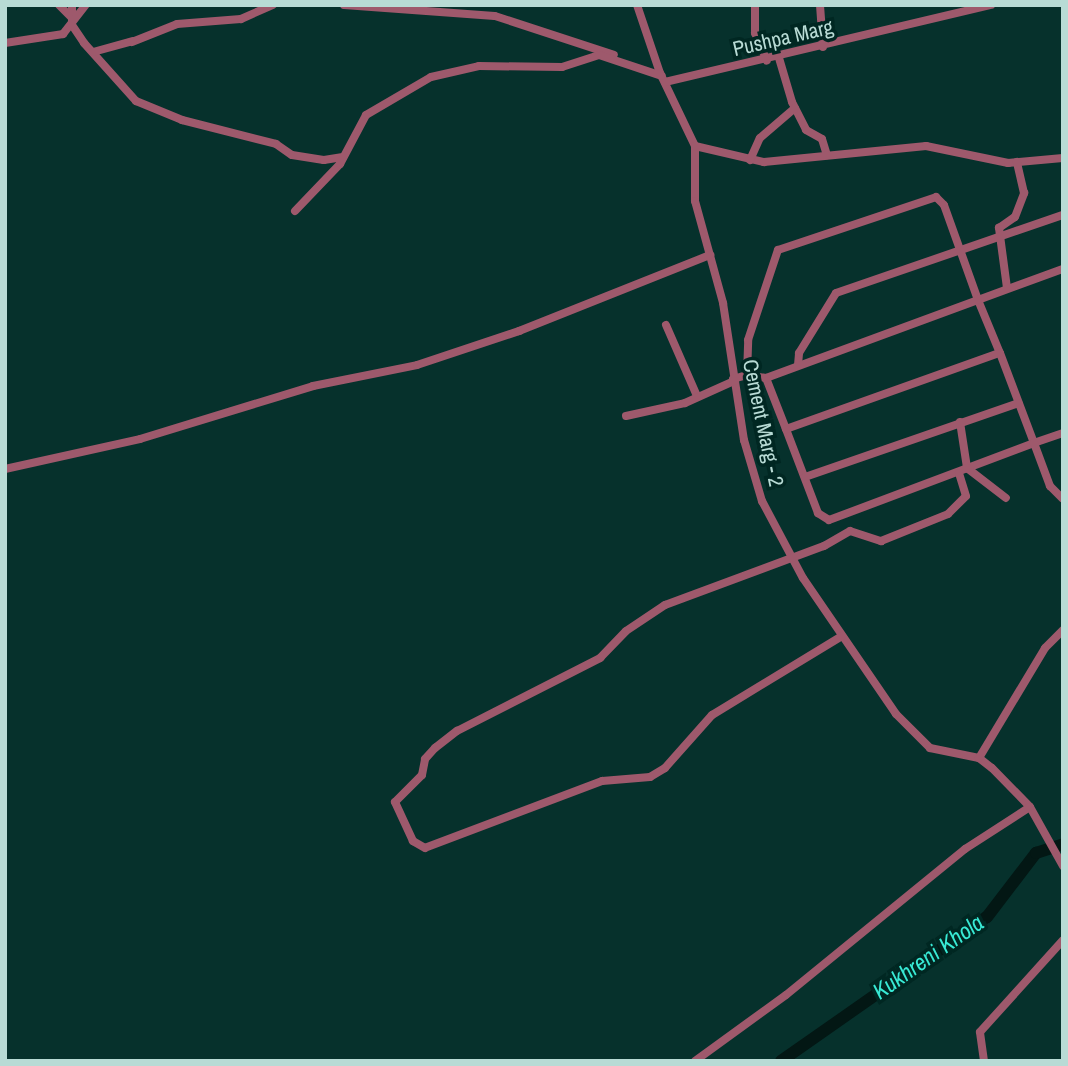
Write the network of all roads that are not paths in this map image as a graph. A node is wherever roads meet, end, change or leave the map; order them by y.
1 (59, 5) edge
2 (72, 5) edge
3 (86, 5) edge
4 (273, 5) edge
5 (344, 5) edge
6 (637, 5) edge
7 (755, 5) edge
8 (820, 5) edge
9 (991, 5) edge
10 (72, 21) junction
11 (5, 43) edge
12 (823, 47) junction
13 (93, 52) junction
14 (779, 58) junction
15 (767, 61) junction
16 (634, 67) junction
17 (663, 79) junction
18 (795, 108) junction
19 (695, 146) junction
20 (827, 155) junction
21 (344, 157) junction
22 (1063, 158) edge
23 (751, 160) junction
24 (1017, 162) junction
25 (295, 211) dead end
26 (1063, 215) edge
27 (1000, 236) junction
28 (960, 251) junction
29 (710, 255) junction
30 (1063, 269) edge
31 (1007, 288) junction
32 (978, 300) junction
33 (666, 325) dead end
34 (1000, 353) junction
35 (798, 365) junction
36 (747, 374) junction
37 (766, 378) junction
38 (734, 380) junction
39 (697, 396) junction
40 (1019, 403) junction
41 (626, 416) dead end
42 (960, 422) junction
43 (786, 429) junction
44 (1063, 433) edge
45 (1034, 443) junction
46 (5, 469) edge
47 (963, 470) junction
48 (805, 477) junction
49 (1006, 498) dead end
50 (1063, 499) edge
51 (792, 556) junction
52 (1063, 630) edge
53 (842, 636) junction
54 (979, 758) junction
55 (1030, 807) junction
56 (1063, 866) edge
57 (1063, 940) edge
58 (695, 1061) edge
59 (984, 1061) edge

1 - 10 street
2 - 10 street
3 - 10 street
4 - 13 street
5 - 16 street
6 - 17 street, Cement Marg - 2
7 - 15 street
8 - 12 street
9 - 12 street, Pushpa Marg
10 - 11 street
10 - 13 street
12 - 14 street, Pushpa Marg
13 - 21 street
14 - 15 street, Pushpa Marg
14 - 18 street
15 - 17 street, Pushpa Marg
16 - 17 street
16 - 21 street
17 - 19 street, Cement Marg - 2
18 - 20 street
18 - 23 street
19 - 23 street
19 - 29 street, Cement Marg - 2
20 - 23 street
20 - 24 street
21 - 25 street
22 - 24 street
24 - 27 street
26 - 27 street
27 - 28 street
27 - 31 street
28 - 32 street
28 - 35 street
28 - 36 street
29 - 38 street, Cement Marg - 2
29 - 46 street
30 - 31 street
31 - 32 street
32 - 34 street
32 - 35 street
33 - 39 street
34 - 40 street
34 - 43 street
35 - 37 street
36 - 37 street
36 - 38 street
37 - 43 street
38 - 39 street
38 - 51 street, Cement Marg - 2
39 - 41 street
40 - 42 street
40 - 45 street
42 - 47 street
42 - 48 street
43 - 48 street
44 - 45 street
45 - 47 street
45 - 50 street
47 - 48 street
47 - 49 street
47 - 51 street
51 - 53 street, Cement Marg - 2
51 - 53 street
52 - 54 street
53 - 54 street, Cement Marg - 2
54 - 55 street
55 - 56 street
55 - 58 street
57 - 59 street

